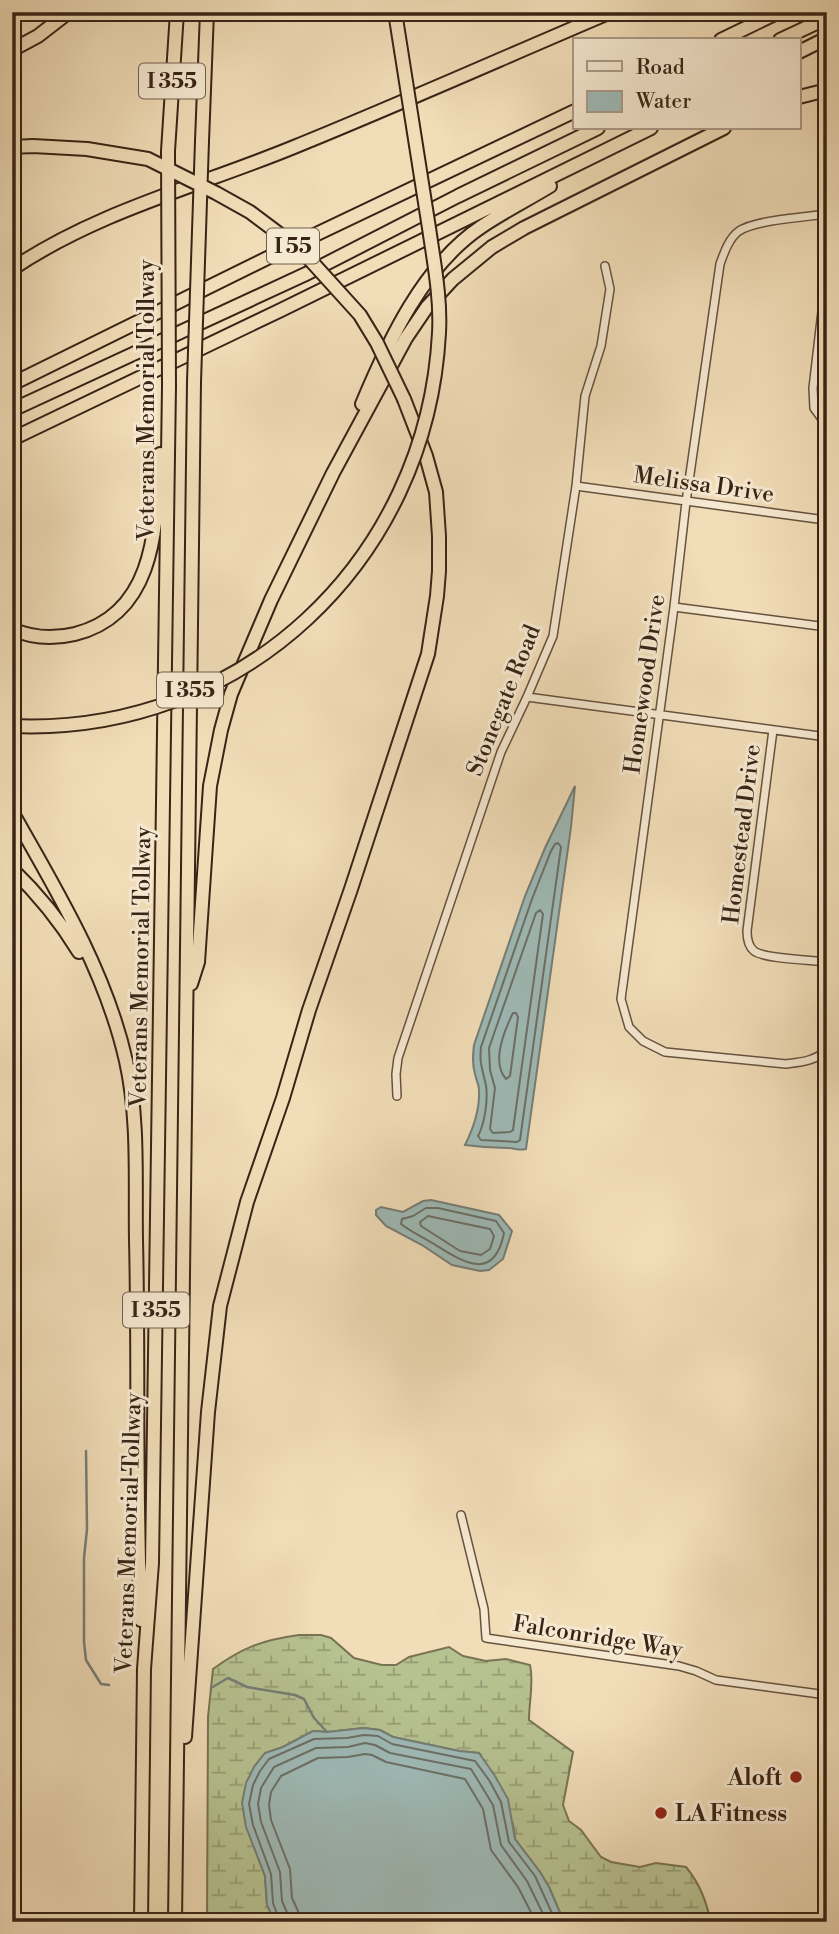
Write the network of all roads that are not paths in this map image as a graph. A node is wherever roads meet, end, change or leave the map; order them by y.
1 (69, 12) edge
2 (177, 12) edge
3 (207, 12) edge
4 (395, 12) edge
5 (611, 12) edge
6 (777, 12) edge
7 (827, 18) edge
8 (727, 37) edge
9 (784, 38) edge
10 (827, 38) edge
11 (12, 50) edge
12 (800, 52) edge
13 (827, 90) edge
14 (800, 97) edge
15 (573, 112) edge
16 (594, 130) edge
17 (647, 130) edge
18 (720, 130) edge
19 (12, 147) edge
20 (602, 152) junction
21 (827, 214) edge
22 (605, 266) dead end
23 (827, 269) edge
24 (12, 270) edge
25 (823, 328) edge
26 (12, 384) edge
27 (110, 391) junction
28 (169, 392) junction
29 (12, 410) edge
30 (827, 426) edge
31 (12, 439) edge
32 (12, 445) edge
33 (333, 472) junction
34 (576, 486) junction
35 (686, 502) junction
36 (827, 518) edge
37 (674, 607) junction
38 (827, 627) edge
39 (12, 629) edge
40 (527, 697) junction
41 (659, 715) junction
42 (12, 726) edge
43 (773, 730) junction
44 (827, 737) edge
45 (12, 812) edge
46 (12, 869) edge
47 (827, 962) edge
48 (107, 998) junction
49 (186, 998) junction
50 (827, 1050) edge
51 (397, 1097) dead end
52 (461, 1516) dead end
53 (144, 1670) junction
54 (827, 1695) edge
55 (176, 1853) junction
56 (141, 1922) edge
57 (175, 1922) edge

1 - 11 highway
2 - 28 highway, Veterans Memorial Tollway / I 355, bridge
3 - 49 highway, Veterans Memorial Tollway / I 355, bridge
4 - 42 highway, bridge
5 - 24 highway
6 - 8 highway
7 - 9 highway
10 - 12 highway
13 - 14 highway
15 - 26 highway, I 55
16 - 29 highway, I 55
17 - 20 highway
18 - 33 highway
19 - 55 highway, bridge
20 - 27 highway
20 - 33 highway
21 - 35 street, Homewood Drive
22 - 34 street, Stonegate Road
23 - 25 street
25 - 30 street
27 - 31 highway
27 - 32 highway
28 - 39 highway
28 - 53 highway, Veterans Memorial Tollway / I 355
33 - 49 highway
34 - 35 street, Melissa Drive
34 - 40 street, Stonegate Road
35 - 36 street, Melissa Drive
35 - 37 street, Homewood Drive
37 - 38 street
37 - 41 street, Homewood Drive
40 - 41 street
40 - 51 street, Stonegate Road
41 - 43 street
41 - 50 street, Homewood Drive
43 - 44 street
43 - 47 street, Homestead Drive
45 - 48 highway
46 - 48 highway
48 - 53 highway
49 - 55 highway, Veterans Memorial Tollway / I 355
52 - 54 street, Falconridge Way
53 - 56 highway, Veterans Memorial Tollway / I 355
55 - 57 highway, Veterans Memorial Tollway / I 355

